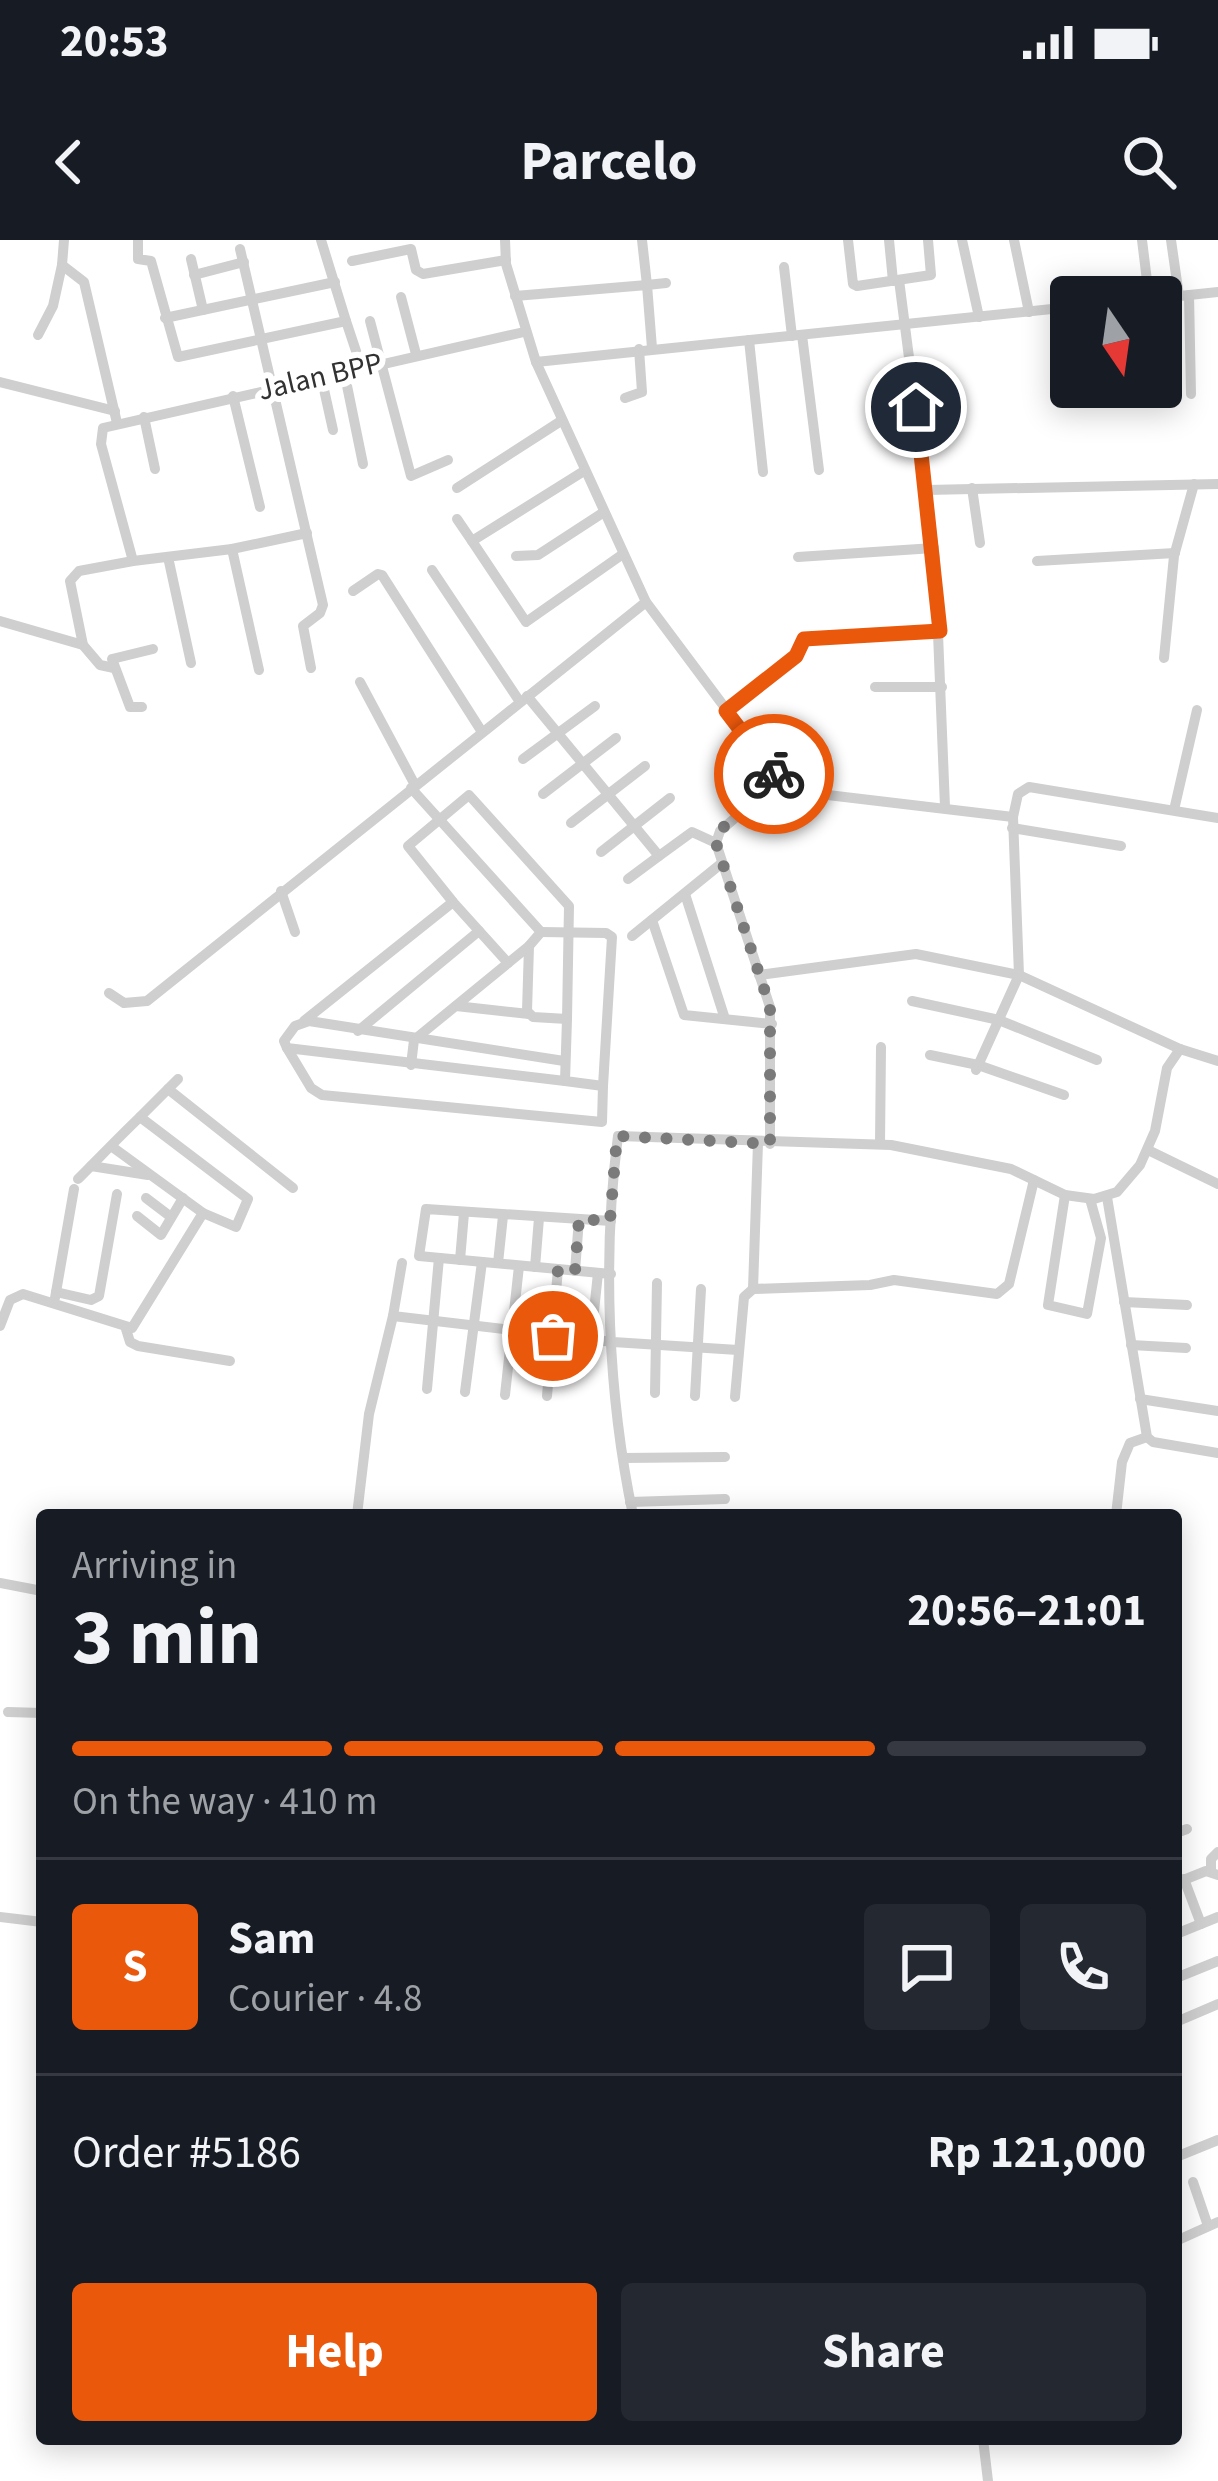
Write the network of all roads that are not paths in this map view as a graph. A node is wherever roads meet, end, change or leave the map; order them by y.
1 (64, 240) edge
2 (138, 240) edge
3 (321, 240) edge
4 (506, 240) edge
5 (642, 240) edge
6 (848, 240) edge
7 (889, 240) edge
8 (928, 240) edge
9 (962, 240) edge
10 (1014, 240) edge
11 (1142, 240) edge
12 (1171, 240) edge
13 (190, 259) dead end
14 (506, 260) junction
15 (352, 261) dead end
16 (62, 265) junction
17 (784, 267) dead end
18 (194, 275) junction
19 (1146, 276) edge
20 (896, 281) junction
21 (335, 282) junction
22 (666, 283) dead end
23 (647, 285) junction
24 (1218, 292) edge
25 (515, 296) junction
26 (1184, 296) junction
27 (401, 297) dead end
28 (252, 299) junction
29 (203, 310) junction
30 (1050, 310) edge
31 (1029, 312) junction
32 (980, 317) junction
33 (164, 318) junction
34 (346, 321) junction
35 (370, 321) dead end
36 (904, 324) junction
37 (524, 332) junction
38 (38, 335) dead end
39 (797, 335) junction
40 (261, 340) junction
41 (748, 340) junction
42 (646, 348) junction
43 (416, 354) junction
44 (381, 362) junction
45 (536, 362) junction
46 (344, 371) junction
47 (326, 375) junction
48 (0, 382) edge
49 (271, 388) junction
50 (1191, 394) dead end
51 (233, 396) junction
52 (625, 398) dead end
53 (116, 417) junction
54 (144, 417) junction
55 (561, 421) junction
56 (333, 430) dead end
57 (448, 460) dead end
58 (363, 464) dead end
59 (155, 469) dead end
60 (819, 470) dead end
61 (584, 471) junction
62 (764, 472) dead end
63 (1194, 484) junction
64 (1218, 484) edge
65 (457, 488) dead end
66 (972, 488) junction
67 (927, 490) junction
68 (260, 507) dead end
69 (604, 512) junction
70 (457, 519) dead end
71 (307, 533) junction
72 (472, 541) junction
73 (980, 543) dead end
74 (934, 548) junction
75 (232, 549) junction
76 (1175, 553) junction
77 (623, 554) junction
78 (516, 556) dead end
79 (168, 557) junction
80 (798, 557) dead end
81 (134, 561) junction
82 (1036, 561) dead end
83 (432, 570) dead end
84 (353, 591) dead end
85 (646, 602) junction
86 (0, 621) edge
87 (940, 631) junction
88 (83, 645) junction
89 (153, 649) dead end
90 (1164, 658) dead end
91 (191, 663) dead end
92 (114, 668) junction
93 (311, 668) dead end
94 (259, 670) dead end
95 (360, 682) dead end
96 (875, 687) dead end
97 (942, 687) junction
98 (524, 699) junction
99 (595, 706) dead end
100 (142, 707) dead end
101 (1197, 710) dead end
102 (726, 711) junction
103 (482, 732) junction
104 (557, 732) junction
105 (616, 737) dead end
106 (523, 759) dead end
107 (583, 763) junction
108 (645, 766) dead end
109 (779, 780) junction
110 (413, 786) junction
111 (543, 794) dead end
112 (609, 794) junction
113 (670, 799) dead end
114 (945, 807) junction
115 (1174, 810) junction
116 (1218, 818) edge
117 (438, 819) junction
118 (1012, 822) junction
119 (571, 823) dead end
120 (635, 826) junction
121 (716, 843) junction
122 (1120, 846) dead end
123 (601, 852) dead end
124 (659, 856) junction
125 (722, 863) junction
126 (628, 879) dead end
127 (281, 891) junction
128 (686, 894) junction
129 (453, 902) junction
130 (652, 920) junction
131 (479, 931) junction
132 (295, 932) dead end
133 (541, 932) junction
134 (568, 933) junction
135 (632, 936) dead end
136 (529, 946) junction
137 (508, 963) junction
138 (759, 975) junction
139 (1019, 976) junction
140 (110, 993) dead end
141 (912, 1001) dead end
142 (456, 1006) junction
143 (529, 1014) junction
144 (567, 1019) junction
145 (724, 1019) junction
146 (999, 1019) junction
147 (304, 1021) junction
148 (772, 1024) junction
149 (358, 1031) junction
150 (413, 1040) junction
151 (881, 1047) dead end
152 (286, 1048) junction
153 (1180, 1049) junction
154 (930, 1055) dead end
155 (1096, 1060) dead end
156 (565, 1061) junction
157 (1218, 1061) edge
158 (411, 1065) junction
159 (977, 1067) junction
160 (178, 1078) dead end
161 (565, 1081) junction
162 (603, 1086) junction
163 (168, 1089) junction
164 (1064, 1095) dead end
165 (140, 1117) junction
166 (764, 1143) junction
167 (880, 1144) junction
168 (111, 1146) junction
169 (1148, 1150) junction
170 (91, 1166) junction
171 (152, 1176) junction
172 (1034, 1180) junction
173 (1218, 1184) edge
174 (293, 1187) dead end
175 (117, 1194) dead end
176 (427, 1195) dead end
177 (1065, 1195) junction
178 (1107, 1197) junction
179 (146, 1198) dead end
180 (183, 1198) junction
181 (1090, 1199) junction
182 (426, 1210) junction
183 (203, 1213) junction
184 (464, 1213) junction
185 (137, 1216) dead end
186 (503, 1216) junction
187 (171, 1217) junction
188 (539, 1218) junction
189 (579, 1219) junction
190 (610, 1221) junction
191 (440, 1258) junction
192 (460, 1260) junction
193 (482, 1262) junction
194 (402, 1263) dead end
195 (498, 1263) junction
196 (519, 1265) junction
197 (535, 1267) junction
198 (558, 1269) junction
199 (575, 1271) junction
200 (605, 1274) junction
201 (657, 1283) dead end
202 (701, 1289) dead end
203 (753, 1289) junction
204 (55, 1298) junction
205 (1124, 1302) junction
206 (1187, 1305) dead end
207 (393, 1316) junction
208 (435, 1321) junction
209 (473, 1326) junction
210 (0, 1327) edge
211 (126, 1329) junction
212 (511, 1332) junction
213 (553, 1336) junction
214 (591, 1340) junction
215 (614, 1342) junction
216 (655, 1343) junction
217 (1131, 1345) junction
218 (698, 1346) junction
219 (1186, 1348) dead end
220 (738, 1350) junction
221 (230, 1361) dead end
222 (427, 1389) dead end
223 (465, 1392) dead end
224 (655, 1393) dead end
225 (505, 1395) dead end
226 (547, 1396) dead end
227 (695, 1396) dead end
228 (735, 1397) dead end
229 (1140, 1399) junction
230 (1218, 1411) edge
231 (1147, 1437) junction
232 (1218, 1453) edge
233 (725, 1457) dead end
234 (623, 1458) junction
235 (725, 1498) dead end
236 (631, 1508) edge
237 (358, 1509) edge
238 (1117, 1509) edge
239 (0, 1583) edge
240 (36, 1590) edge
241 (8, 1712) dead end
242 (36, 1713) edge
243 (1218, 1852) edge
244 (1214, 1873) edge
245 (1182, 1881) edge
246 (1182, 1885) edge
247 (0, 1917) edge
248 (1218, 1917) edge
249 (36, 1921) edge
250 (1201, 1924) junction
251 (1182, 1932) edge
252 (1218, 1960) edge
253 (1182, 1975) edge
254 (1218, 2004) edge
255 (1182, 2019) edge
256 (1218, 2140) edge
257 (1182, 2155) edge
258 (1193, 2182) dead end
259 (1213, 2224) edge
260 (1182, 2238) edge
261 (983, 2445) edge
262 (988, 2481) edge

1 - 16 street
2 - 33 street
3 - 21 street
4 - 14 street
5 - 23 street
6 - 20 street
7 - 20 street
8 - 20 street
9 - 32 street
10 - 31 street
11 - 19 street
12 - 26 street
13 - 18 street
14 - 15 street
14 - 25 street
16 - 38 street
16 - 53 street
17 - 39 street
18 - 28 street
18 - 29 street
20 - 36 street
21 - 28 street
21 - 34 street
22 - 23 street
23 - 25 street
23 - 42 street
24 - 26 street
25 - 37 street
26 - 50 street
27 - 43 street
28 - 29 street
28 - 40 street
29 - 33 street
30 - 31 street
31 - 32 street
32 - 36 street
33 - 40 street
34 - 40 street
34 - 47 street
35 - 44 street
36 - 39 street
36 - 67 street
37 - 43 street, Jalan BPP
37 - 45 street
39 - 41 street
39 - 60 street
40 - 49 street
41 - 42 street
41 - 62 street
42 - 45 street
42 - 52 street
43 - 44 street, Jalan BPP
44 - 46 street, Jalan BPP
44 - 57 street
45 - 55 street
46 - 47 street, Jalan BPP
46 - 58 street
47 - 49 street, Jalan BPP
47 - 56 street
48 - 53 street
49 - 51 street, Jalan BPP
49 - 71 street
51 - 54 street, Jalan BPP
51 - 68 street
53 - 54 street, Jalan BPP
53 - 81 street
54 - 59 street
55 - 61 street
55 - 65 street
61 - 69 street
61 - 72 street
63 - 64 street
63 - 66 street
63 - 76 street
66 - 67 street
66 - 73 street
67 - 74 street
69 - 77 street
69 - 78 street
70 - 72 street
71 - 75 street
71 - 93 street
72 - 77 street
74 - 80 street
74 - 87 street
75 - 79 street
75 - 94 street
76 - 82 street
76 - 90 street
77 - 85 street
79 - 81 street
79 - 91 street
81 - 88 street
83 - 98 street
84 - 103 street
85 - 98 street
85 - 102 street
86 - 88 street
87 - 97 street
87 - 102 street
88 - 92 street
89 - 92 street
92 - 100 street
95 - 110 street
96 - 97 street
97 - 114 street
98 - 103 street
98 - 104 street
99 - 104 street
101 - 115 street
102 - 109 street
103 - 110 street
104 - 106 street
104 - 107 street
105 - 107 street
107 - 111 street
107 - 112 street
108 - 112 street
109 - 114 street
109 - 121 street
110 - 117 street
110 - 127 street
112 - 119 street
112 - 120 street
113 - 120 street
114 - 118 street
115 - 116 street
115 - 118 street
117 - 129 street
117 - 133 street
117 - 134 street
118 - 122 street
118 - 139 street
120 - 123 street
120 - 124 street
121 - 124 street
121 - 125 street
124 - 126 street
125 - 128 street
125 - 138 street
127 - 132 street
127 - 140 street
128 - 130 street
128 - 145 street
129 - 131 street
129 - 147 street
130 - 135 street
130 - 145 street
131 - 137 street
131 - 149 street
133 - 134 street
133 - 136 street
134 - 144 street
134 - 162 street
136 - 137 street
136 - 143 street
137 - 142 street
138 - 139 street
138 - 148 street
139 - 146 street
139 - 153 street
141 - 146 street
142 - 143 street
142 - 150 street
143 - 144 street
144 - 156 street
145 - 148 street
146 - 155 street
146 - 159 street
147 - 149 street
147 - 152 street
148 - 166 street
149 - 150 street
150 - 156 street
150 - 158 street
151 - 167 street
152 - 158 street
152 - 162 street
153 - 157 street
153 - 169 street
154 - 159 street
156 - 161 street
158 - 161 street
159 - 164 street
160 - 163 street
161 - 162 street
163 - 165 street
163 - 174 street
165 - 168 street
165 - 183 street
166 - 167 street
166 - 190 street
166 - 203 street
167 - 172 street
168 - 170 street
168 - 171 street
169 - 173 street
169 - 178 street
170 - 171 street
170 - 204 street
171 - 180 street
172 - 177 street
172 - 203 street
175 - 204 street
176 - 182 street
177 - 181 street
177 - 181 street
178 - 181 street
178 - 205 street
179 - 187 street
180 - 183 street
180 - 187 street
182 - 184 street
182 - 191 street
183 - 211 street
184 - 186 street
184 - 192 street
185 - 187 street
186 - 188 street
186 - 195 street
188 - 189 street
188 - 197 street
189 - 190 street
189 - 199 street
190 - 200 street
191 - 192 street
191 - 208 street
192 - 193 street
193 - 195 street
193 - 209 street
194 - 207 street
195 - 196 street
196 - 197 street
196 - 212 street
197 - 198 street
198 - 199 street
198 - 213 street
199 - 200 street
200 - 214 street
200 - 215 street
201 - 216 street
202 - 218 street
203 - 220 street
204 - 210 street
204 - 211 street
205 - 206 street
205 - 217 street
207 - 208 street
207 - 237 street
208 - 209 street
208 - 222 street
209 - 212 street
209 - 223 street
211 - 221 street
212 - 213 street
212 - 225 street
213 - 214 street
213 - 226 street
214 - 215 street
215 - 216 street
215 - 234 street
216 - 218 street
216 - 224 street
217 - 219 street
217 - 229 street
218 - 220 street
218 - 227 street
220 - 228 street
229 - 230 street
229 - 231 street
231 - 232 street
231 - 238 street
233 - 234 street
234 - 236 street
235 - 236 street
239 - 240 street
241 - 242 street
243 - 244 street
244 - 245 street
246 - 250 street
247 - 249 street
248 - 250 street
250 - 251 street
252 - 253 street
254 - 255 street
256 - 257 street
258 - 259 street
259 - 260 street
261 - 262 street

